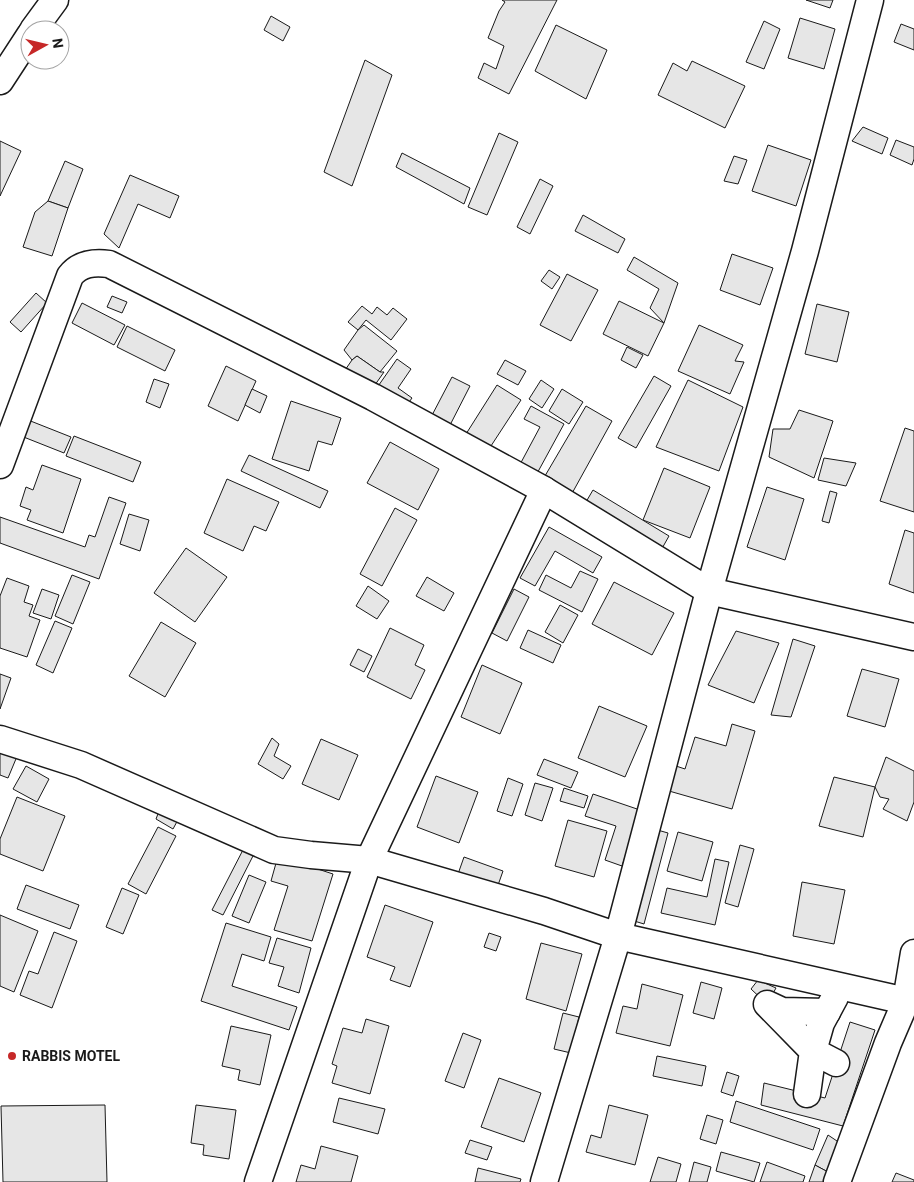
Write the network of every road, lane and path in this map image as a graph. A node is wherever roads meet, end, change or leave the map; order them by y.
1 (55, 0) edge
2 (870, 0) edge
3 (40, 20) edge
4 (20, 50) edge
5 (0, 81) edge
6 (0, 465) edge
7 (544, 490) junction
8 (709, 591) junction
9 (914, 637) edge
10 (0, 739) edge
11 (369, 860) junction
12 (618, 936) junction
13 (914, 953) edge
14 (841, 985) junction
15 (910, 995) edge
16 (827, 1012) junction
17 (813, 1051) junction
18 (836, 1064) dead end
19 (807, 1094) dead end
20 (258, 1182) edge
21 (544, 1182) edge
22 (837, 1182) edge

1 - 3 street
2 - 8 street
4 - 5 street
6 - 7 street
7 - 8 street
7 - 11 street
8 - 9 street
8 - 12 street
10 - 11 street
11 - 12 street
11 - 20 street
12 - 14 street
12 - 21 street
13 - 15 street
14 - 15 street
14 - 16 street
15 - 22 street
16 - 17 street
16 - 17 street
17 - 18 street
17 - 19 street

